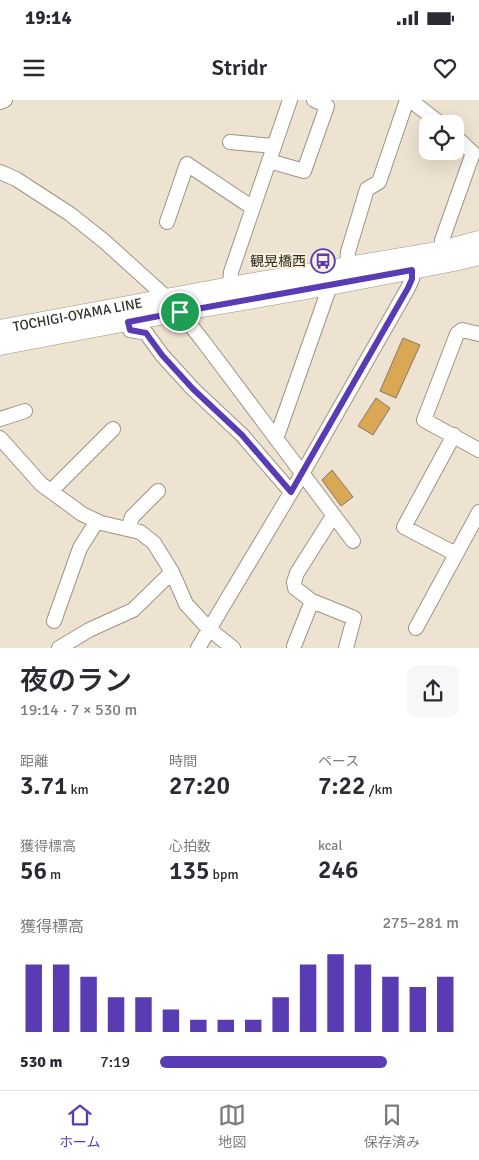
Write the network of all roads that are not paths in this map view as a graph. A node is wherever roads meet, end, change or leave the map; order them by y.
1 (5, 100) edge
2 (290, 100) edge
3 (314, 100) edge
4 (409, 100) edge
5 (0, 102) edge
6 (428, 115) edge
7 (464, 141) edge
8 (230, 142) dead end
9 (274, 146) junction
10 (476, 147) edge
11 (269, 161) junction
12 (0, 172) edge
13 (253, 208) junction
14 (167, 222) dead end
15 (479, 240) edge
16 (442, 250) junction
17 (479, 256) edge
18 (347, 266) junction
19 (412, 270) junction
20 (230, 286) junction
21 (330, 286) junction
22 (167, 298) junction
23 (180, 312) junction
24 (128, 322) junction
25 (0, 329) edge
26 (479, 334) edge
27 (0, 346) edge
28 (25, 412) dead end
29 (0, 419) edge
30 (113, 429) dead end
31 (454, 435) junction
32 (0, 438) edge
33 (276, 439) junction
34 (479, 450) edge
35 (302, 474) junction
36 (51, 491) junction
37 (158, 492) dead end
38 (291, 492) junction
39 (479, 512) edge
40 (333, 516) junction
41 (97, 521) junction
42 (128, 529) junction
43 (353, 541) dead end
44 (456, 554) junction
45 (172, 572) junction
46 (312, 601) junction
47 (54, 621) dead end
48 (416, 628) dead end
49 (210, 629) junction
50 (294, 646) dead end
51 (59, 648) edge
52 (198, 648) edge
53 (233, 648) edge
54 (346, 648) edge

1 - 5 street
2 - 9 street
3 - 11 street
4 - 6 street
4 - 18 street
7 - 10 street
8 - 9 street
9 - 11 street
10 - 16 street
11 - 13 street
12 - 22 street
13 - 14 street
13 - 20 street
15 - 16 main road, TOCHIGI-OYAMA LINE
16 - 18 main road, TOCHIGI-OYAMA LINE
17 - 19 main road, TOCHIGI-OYAMA LINE
18 - 20 main road, TOCHIGI-OYAMA LINE
19 - 21 main road, TOCHIGI-OYAMA LINE
19 - 35 street
20 - 22 main road, TOCHIGI-OYAMA LINE
21 - 23 main road, TOCHIGI-OYAMA LINE
21 - 33 street
22 - 23 street
22 - 25 main road, TOCHIGI-OYAMA LINE
23 - 24 main road, TOCHIGI-OYAMA LINE
23 - 33 street
24 - 27 main road, TOCHIGI-OYAMA LINE
24 - 38 street
26 - 31 street
28 - 29 street
30 - 36 street
31 - 34 street
31 - 44 street
32 - 36 street
33 - 35 street
35 - 38 street
35 - 40 street
36 - 41 street
37 - 42 street
38 - 49 street
39 - 44 street
40 - 43 street
40 - 46 street
41 - 42 street
41 - 47 street
42 - 45 street
44 - 48 street
45 - 49 street
45 - 51 street
46 - 50 street
46 - 54 street
49 - 52 street
49 - 53 street

